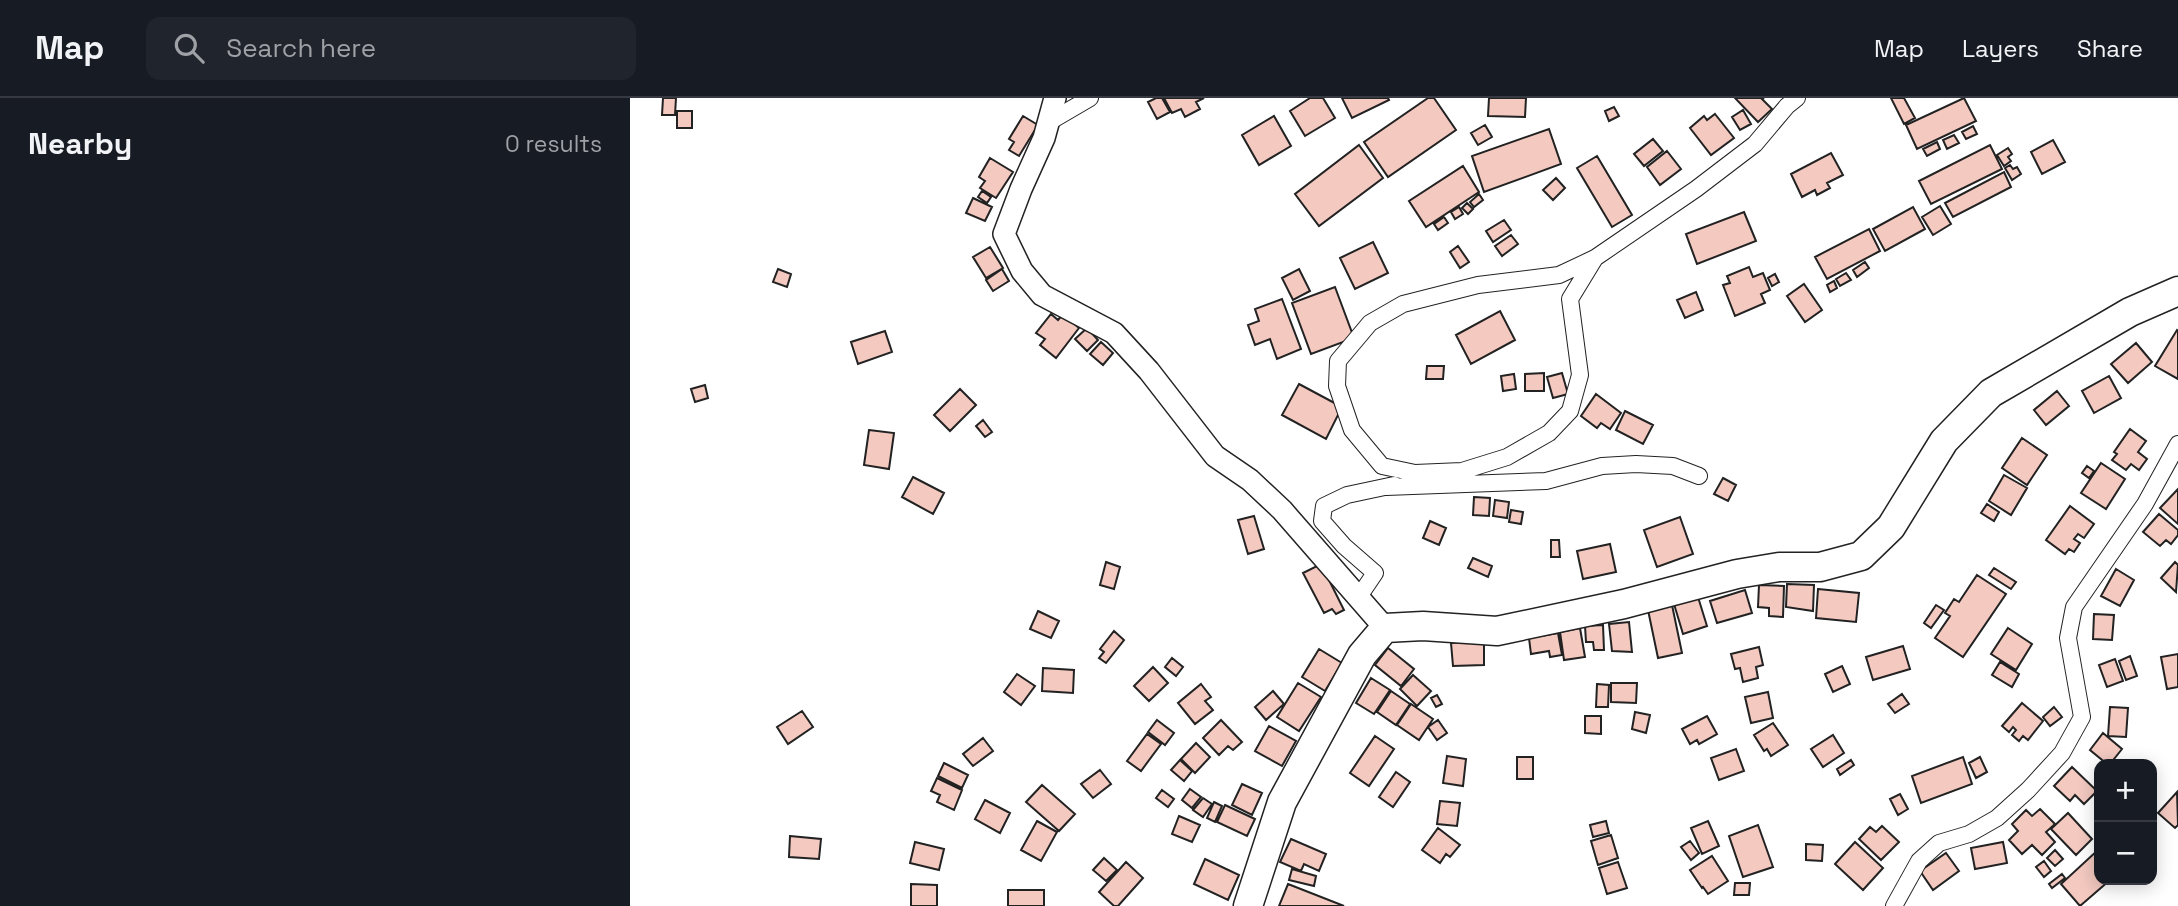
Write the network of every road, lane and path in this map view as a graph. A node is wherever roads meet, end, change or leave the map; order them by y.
1 (1055, 98) edge
2 (1067, 98) edge
3 (1090, 98) edge
4 (1797, 98) edge
5 (1049, 121) junction
6 (1595, 258) junction
7 (2178, 291) edge
8 (2178, 444) edge
9 (1462, 471) junction
10 (1699, 476) dead end
11 (1386, 487) junction
12 (1358, 598) junction
13 (1385, 628) junction
14 (1248, 906) edge
15 (1894, 906) edge

1 - 5 street
2 - 5 street
3 - 5 street
4 - 6 street
5 - 12 street
6 - 9 street
6 - 9 street
7 - 13 highway
8 - 15 street
9 - 11 street
10 - 11 street
11 - 12 street
12 - 13 street
13 - 14 highway

